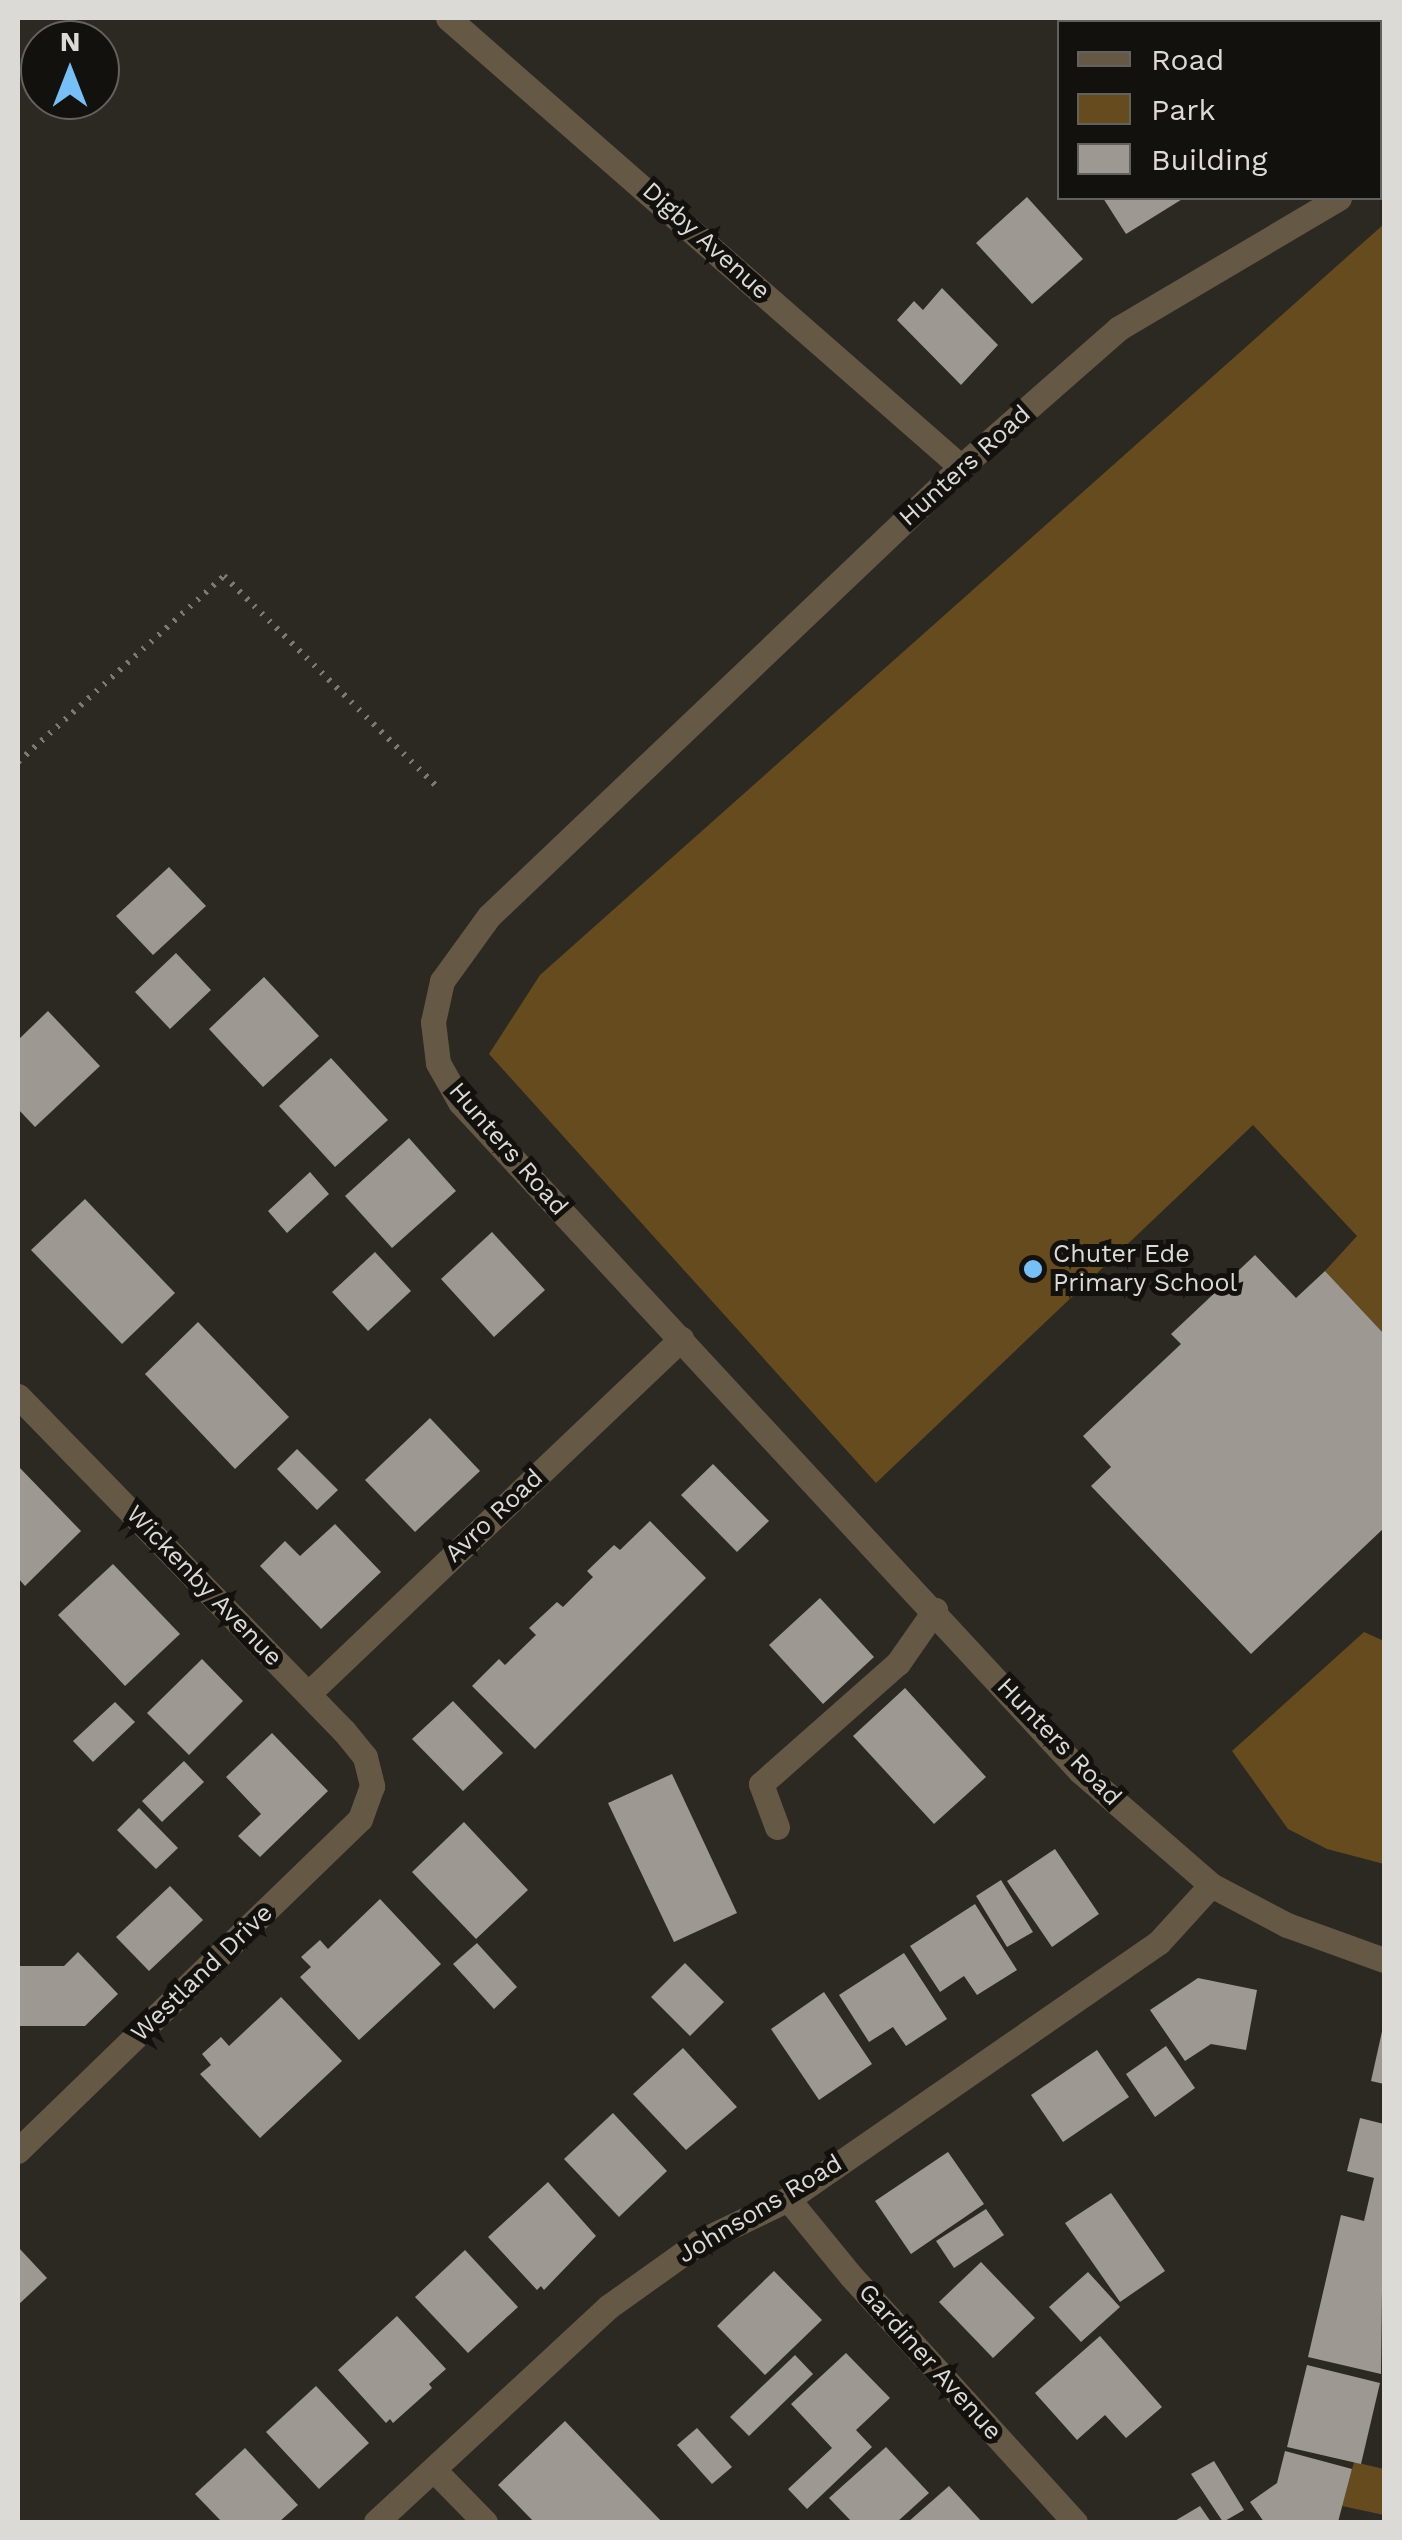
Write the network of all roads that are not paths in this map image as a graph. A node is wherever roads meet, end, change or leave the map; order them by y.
1 (448, 18) edge
2 (1332, 200) edge
3 (961, 467) junction
4 (680, 1340) junction
5 (18, 1396) edge
6 (935, 1610) junction
7 (309, 1693) junction
8 (372, 1786) joint
9 (777, 1827) dead end
10 (1211, 1885) junction
11 (1384, 1960) edge
12 (20, 2142) edge
13 (788, 2199) junction
14 (434, 2470) junction
15 (376, 2522) edge
16 (485, 2522) edge
17 (1076, 2522) edge

1 - 3 street, Digby Avenue
2 - 3 street, Hunters Road
3 - 4 street, Hunters Road
4 - 6 street, Hunters Road
4 - 7 street, Avro Road
5 - 7 street, Wickenby Avenue
6 - 9 street
6 - 10 street, Hunters Road
7 - 8 street, Wickenby Avenue
8 - 12 street, Westland Drive
10 - 11 street, Hunters Road
10 - 13 street, Johnsons Road
13 - 14 street, Johnsons Road
13 - 17 street, Gardiner Avenue
14 - 15 street, Johnsons Road
14 - 16 street

